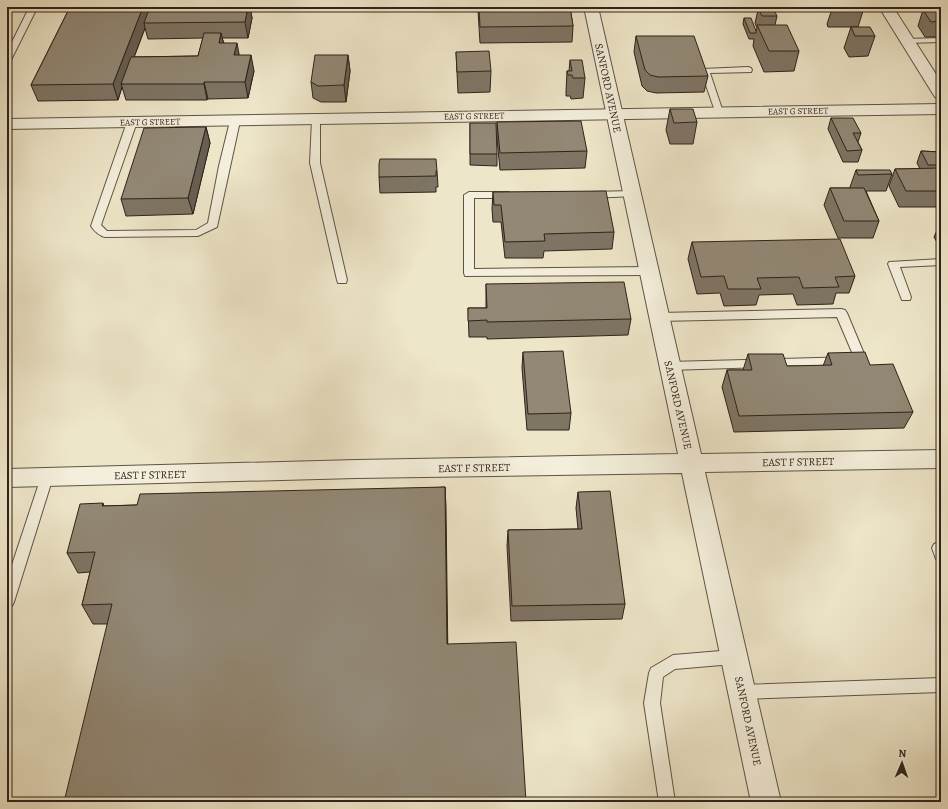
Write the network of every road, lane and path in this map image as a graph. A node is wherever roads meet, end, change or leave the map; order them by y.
1 (591, 7) edge
2 (886, 7) edge
3 (31, 12) dead end
4 (941, 40) edge
5 (908, 41) junction
6 (7, 60) edge
7 (748, 70) dead end
8 (941, 94) edge
9 (941, 109) edge
10 (720, 112) junction
11 (614, 114) junction
12 (316, 119) junction
13 (235, 120) junction
14 (132, 122) junction
15 (7, 124) edge
16 (632, 194) junction
17 (522, 195) edge
18 (582, 195) edge
19 (941, 262) edge
20 (648, 270) junction
21 (342, 280) dead end
22 (906, 297) dead end
23 (659, 317) junction
24 (669, 366) junction
25 (941, 459) edge
26 (691, 464) junction
27 (47, 477) junction
28 (7, 478) edge
29 (941, 548) edge
30 (941, 554) edge
31 (7, 602) edge
32 (733, 656) junction
33 (941, 685) edge
34 (741, 692) junction
35 (667, 802) edge
36 (766, 802) edge

1 - 11 street, SANFORD AVENUE
2 - 5 street
3 - 6 lane
4 - 5 lane
5 - 8 street
7 - 10 lane
9 - 10 street, EAST G STREET
10 - 11 street, EAST G STREET
11 - 12 street, EAST G STREET
11 - 16 street, SANFORD AVENUE
12 - 13 street, EAST G STREET
12 - 21 lane
13 - 14 street, EAST G STREET
13 - 14 lane
14 - 15 street, EAST G STREET
16 - 18 lane
16 - 20 street, SANFORD AVENUE
17 - 20 lane
19 - 22 lane
20 - 23 street, SANFORD AVENUE
23 - 24 street, SANFORD AVENUE
23 - 24 lane
24 - 26 street, SANFORD AVENUE
25 - 26 street, EAST F STREET
26 - 27 street, EAST F STREET
26 - 32 street, SANFORD AVENUE
27 - 28 street, EAST F STREET
27 - 31 lane
29 - 30 lane
32 - 34 street, SANFORD AVENUE
32 - 35 lane
33 - 34 lane
34 - 36 street, SANFORD AVENUE

